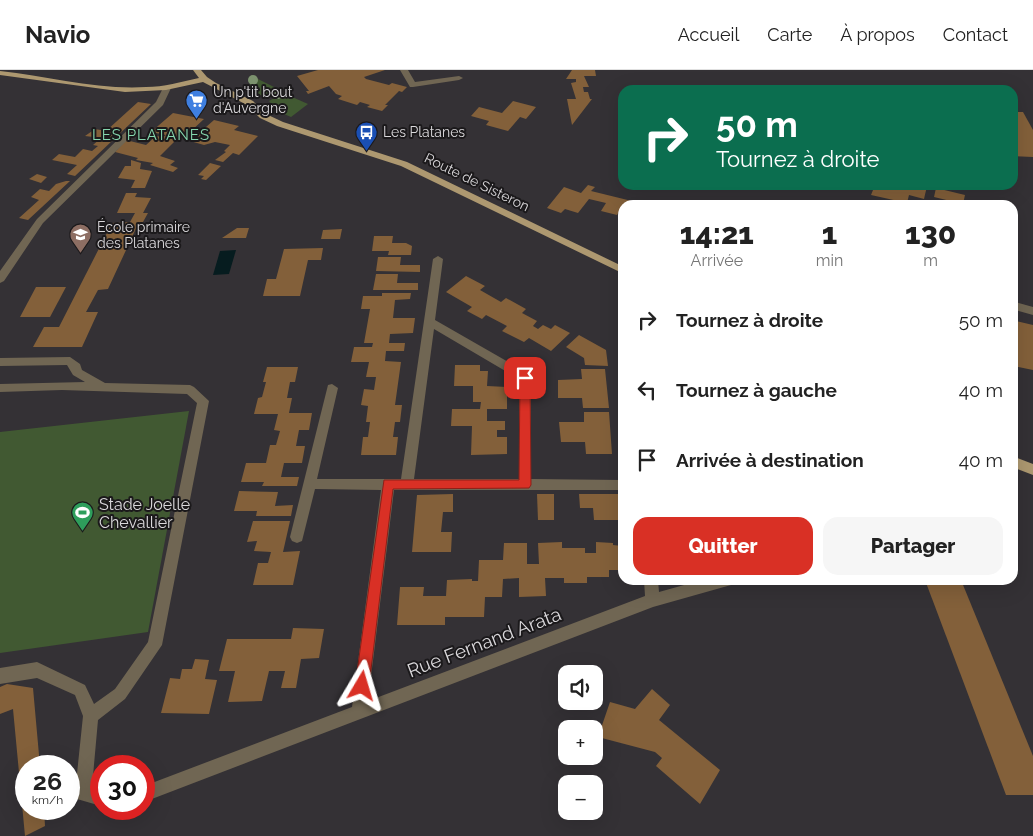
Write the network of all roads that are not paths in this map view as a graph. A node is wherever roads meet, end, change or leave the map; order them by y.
1 (197, 70) edge
2 (404, 70) edge
3 (0, 73) edge
4 (204, 78) junction
5 (460, 78) dead end
6 (167, 88) junction
7 (438, 259) dead end
8 (618, 268) edge
9 (0, 279) edge
10 (1018, 307) edge
11 (1033, 312) edge
12 (430, 322) junction
13 (0, 362) edge
14 (0, 388) edge
15 (332, 388) dead end
16 (105, 389) junction
17 (1018, 463) edge
18 (1033, 470) edge
19 (310, 484) junction
20 (388, 484) junction
21 (407, 484) junction
22 (525, 485) junction
23 (618, 485) edge
24 (297, 538) dead end
25 (652, 585) edge
26 (708, 585) edge
27 (653, 600) junction
28 (0, 676) edge
29 (359, 712) junction
30 (91, 716) junction
31 (155, 790) edge
32 (90, 795) edge

1 - 4 main road
2 - 5 street
3 - 6 main road
4 - 6 main road
4 - 8 main road, Route de Sisteron
6 - 9 street
7 - 12 street
10 - 11 street
12 - 21 street
12 - 22 street
13 - 16 street
14 - 16 street
15 - 19 street
16 - 30 street
17 - 18 main road
19 - 20 street
19 - 24 street
20 - 21 street
20 - 29 street
21 - 22 street
22 - 23 street
25 - 27 street
26 - 27 street, Rue Fernand Arata
27 - 29 street, Rue Fernand Arata
28 - 30 street
29 - 31 street, Rue Fernand Arata
30 - 32 street

